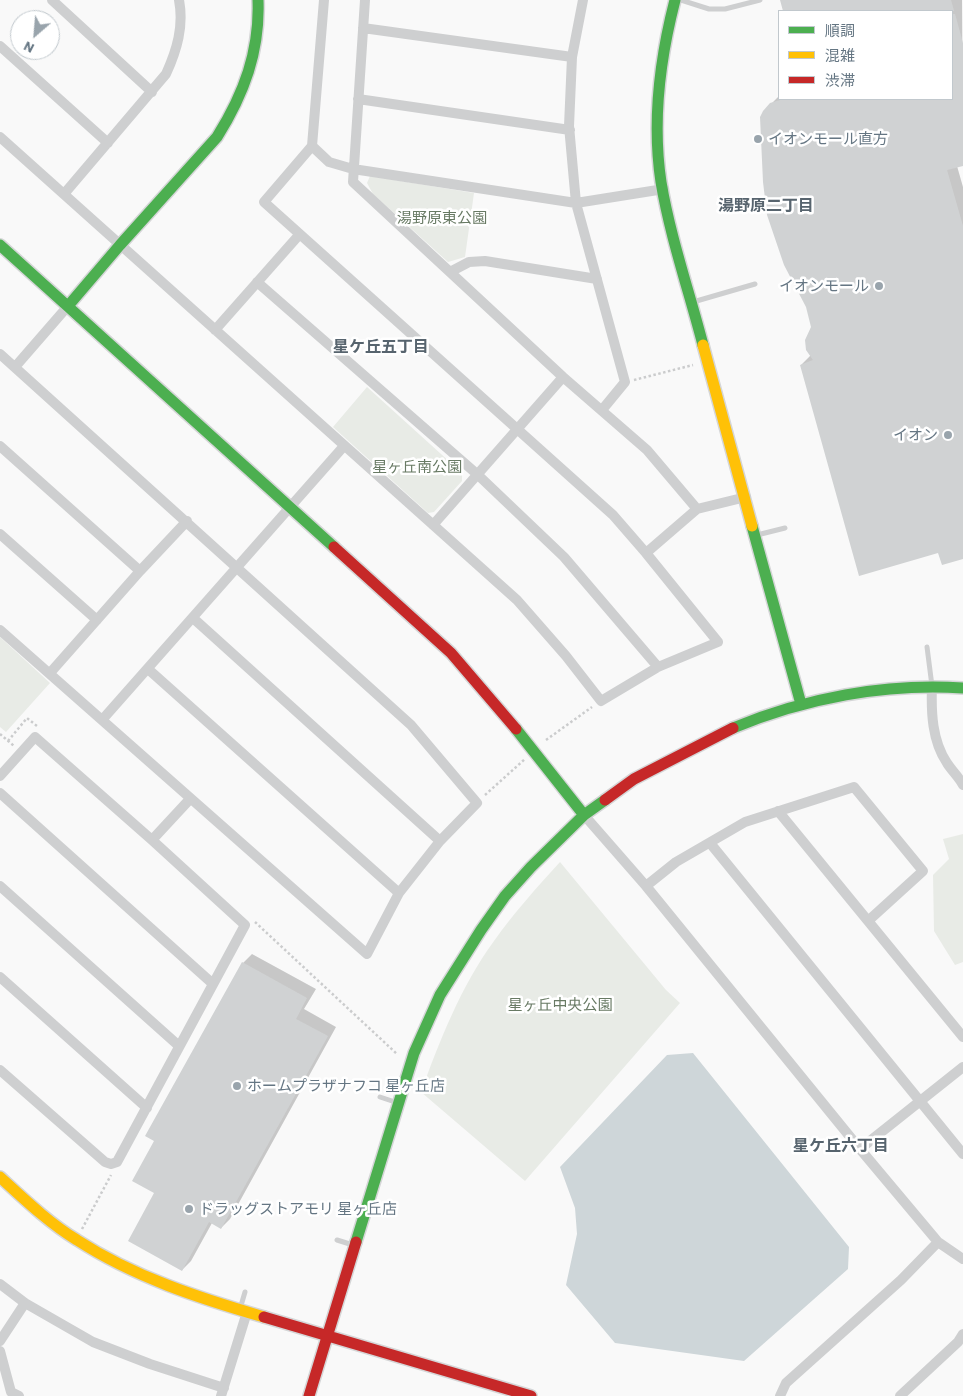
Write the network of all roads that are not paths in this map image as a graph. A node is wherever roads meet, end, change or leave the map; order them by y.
1 (52, 0) edge
2 (178, 0) edge
3 (258, 0) edge
4 (324, 0) edge
5 (364, 0) edge
6 (583, 0) edge
7 (675, 0) edge
8 (681, 0) edge
9 (760, 0) edge
10 (363, 28) junction
11 (0, 46) edge
12 (572, 57) junction
13 (152, 92) junction
14 (358, 99) junction
15 (570, 130) junction
16 (0, 137) edge
17 (108, 143) junction
18 (312, 146) junction
19 (353, 169) junction
20 (664, 189) junction
21 (64, 194) junction
22 (576, 203) junction
23 (299, 234) junction
24 (0, 245) edge
25 (120, 245) junction
26 (450, 272) junction
27 (597, 279) junction
28 (257, 282) junction
29 (755, 284) dead end
30 (692, 303) junction
31 (68, 306) junction
32 (215, 330) junction
33 (0, 354) edge
34 (15, 367) junction
35 (564, 377) junction
36 (602, 410) junction
37 (518, 430) junction
38 (0, 446) edge
39 (344, 446) junction
40 (478, 475) junction
41 (746, 497) junction
42 (290, 506) junction
43 (697, 509) junction
44 (187, 522) junction
45 (434, 525) junction
46 (785, 528) dead end
47 (0, 534) edge
48 (756, 535) junction
49 (646, 553) junction
50 (237, 567) junction
51 (140, 571) junction
52 (193, 618) junction
53 (97, 620) junction
54 (0, 630) edge
55 (927, 647) dead end
56 (658, 667) junction
57 (148, 669) junction
58 (50, 674) junction
59 (932, 686) junction
60 (963, 688) edge
61 (801, 704) junction
62 (102, 720) junction
63 (0, 776) edge
64 (962, 782) edge
65 (0, 793) edge
66 (190, 799) junction
67 (778, 811) junction
68 (584, 814) junction
69 (152, 840) junction
70 (440, 841) junction
71 (710, 842) junction
72 (0, 886) edge
73 (646, 886) junction
74 (399, 893) junction
75 (868, 921) junction
76 (0, 977) edge
77 (214, 984) junction
78 (963, 1037) edge
79 (179, 1046) junction
80 (963, 1067) edge
81 (0, 1070) edge
82 (380, 1097) dead end
83 (919, 1102) junction
84 (399, 1103) junction
85 (147, 1108) junction
86 (860, 1150) junction
87 (963, 1154) edge
88 (0, 1178) edge
89 (337, 1240) dead end
90 (938, 1242) junction
91 (355, 1246) junction
92 (963, 1259) edge
93 (0, 1284) edge
94 (245, 1292) dead end
95 (24, 1303) junction
96 (243, 1311) junction
97 (327, 1337) junction
98 (961, 1340) edge
99 (0, 1341) edge
100 (0, 1351) edge
101 (223, 1392) edge
102 (19, 1396) edge
103 (309, 1396) edge
104 (530, 1396) edge
105 (780, 1396) edge
106 (900, 1396) edge

1 - 13 street
2 - 13 street
3 - 25 street
4 - 18 street
5 - 10 street
6 - 12 street
7 - 20 street
8 - 9 lane
10 - 12 street
10 - 14 street
11 - 17 street
12 - 15 street
13 - 17 street
14 - 15 street
14 - 19 street
15 - 22 street
16 - 21 street
17 - 21 street
18 - 19 street
18 - 23 street
19 - 22 street
19 - 26 street
20 - 22 street
20 - 30 street
21 - 25 street
22 - 27 street
23 - 28 street
23 - 37 street
24 - 31 street
25 - 31 street
25 - 32 street
26 - 27 street
26 - 35 street
27 - 36 street
28 - 32 street
28 - 40 street
29 - 30 lane
30 - 41 street
31 - 34 street
31 - 42 street
32 - 39 street
33 - 34 street
34 - 44 street
35 - 36 street
35 - 37 street
36 - 43 street
37 - 40 street
37 - 49 street
38 - 51 street
39 - 42 street
39 - 45 street
40 - 45 street
40 - 56 street
41 - 43 street
41 - 48 street
42 - 50 street
42 - 68 street
43 - 49 street
44 - 50 street
44 - 51 street
45 - 56 street
46 - 48 lane
47 - 53 street
48 - 61 street
49 - 56 street
50 - 52 street
50 - 70 street
51 - 53 street
52 - 57 street
52 - 70 street
53 - 58 street
54 - 58 street
55 - 59 lane
57 - 62 street
57 - 74 street
58 - 62 street
59 - 60 street
59 - 61 street
59 - 64 street
61 - 68 street
62 - 66 street
63 - 69 street
65 - 77 street
66 - 69 street
66 - 74 street
67 - 71 street
67 - 75 street
67 - 75 street
68 - 73 street
68 - 84 street
69 - 77 street
70 - 74 street
71 - 73 street
71 - 83 street
72 - 79 street
73 - 86 street
75 - 78 street
76 - 85 street
77 - 79 street
79 - 85 street
80 - 83 street
81 - 85 street
82 - 84 lane
83 - 86 street
83 - 87 street
84 - 91 street
86 - 90 street
88 - 96 street
89 - 91 lane
90 - 92 street
90 - 105 street
91 - 97 street
93 - 95 street
94 - 96 lane
95 - 99 street
95 - 101 street
96 - 97 street
96 - 101 street
97 - 103 street
97 - 104 street
98 - 106 street
100 - 102 street

